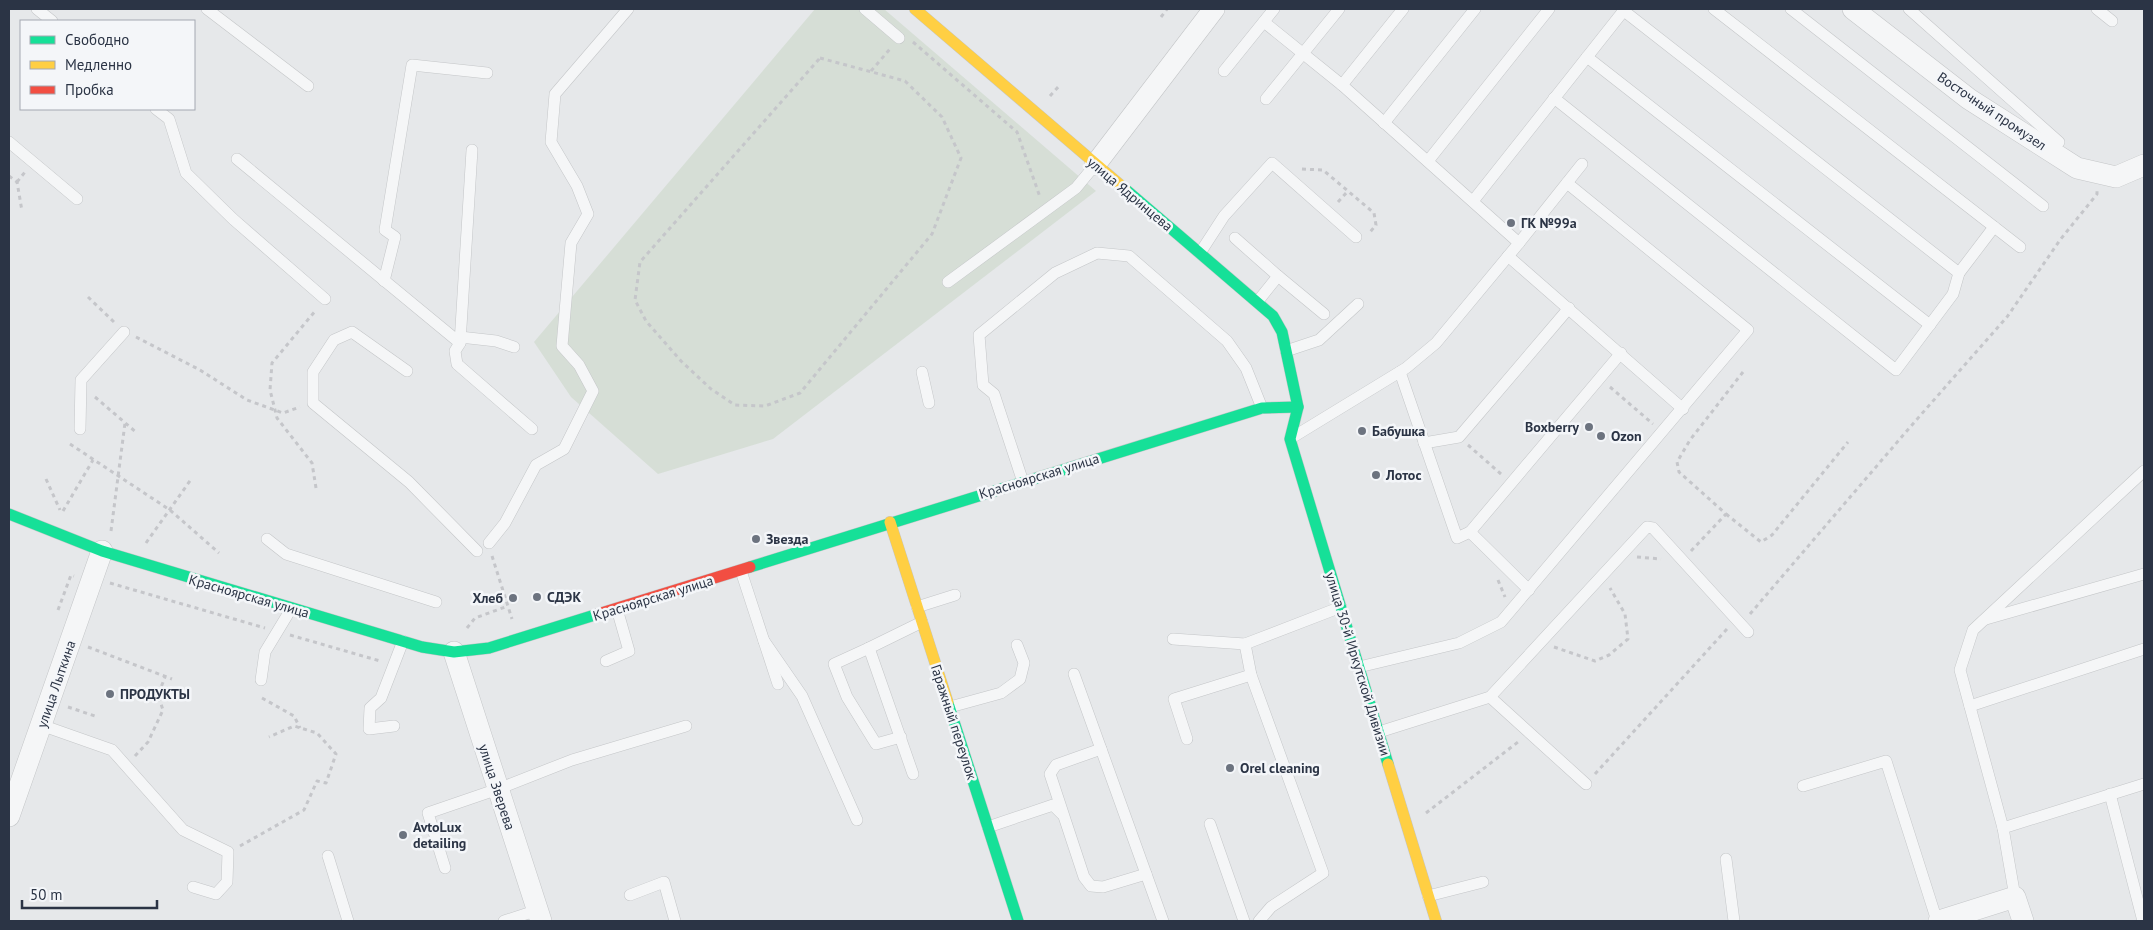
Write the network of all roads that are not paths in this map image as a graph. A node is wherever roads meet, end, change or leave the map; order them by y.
1 (37, 9) edge
2 (206, 9) edge
3 (628, 9) edge
4 (865, 9) edge
5 (915, 9) edge
6 (1274, 9) edge
7 (1339, 9) edge
8 (1403, 9) edge
9 (1475, 9) edge
10 (1549, 9) edge
11 (1714, 9) edge
12 (1791, 9) edge
13 (1909, 9) edge
14 (2097, 9) edge
15 (1210, 10) edge
16 (1624, 10) edge
17 (1865, 12) edge
18 (51, 20) edge
19 (2112, 21) dead end
20 (1264, 22) junction
21 (899, 38) road end
22 (1303, 54) junction
23 (1587, 57) junction
24 (1224, 72) dead end
25 (487, 73) dead end
26 (1342, 85) junction
27 (308, 86) dead end
28 (1554, 98) junction
29 (1266, 99) dead end
30 (157, 110) edge
31 (1384, 123) junction
32 (9, 142) edge
33 (2058, 144) junction
34 (472, 150) dead end
35 (237, 159) dead end
36 (1428, 161) junction
37 (1582, 164) dead end
38 (2144, 164) edge
39 (1095, 165) junction
40 (1567, 183) junction
41 (77, 199) dead end
42 (1473, 201) junction
43 (2043, 206) dead end
44 (1994, 227) junction
45 (1356, 237) road end
46 (1235, 238) dead end
47 (1518, 243) junction
48 (2020, 248) dead end
49 (1200, 253) junction
50 (1508, 256) junction
51 (1959, 272) junction
52 (1278, 276) junction
53 (384, 281) junction
54 (948, 282) dead end
55 (325, 299) road end
56 (1258, 301) junction
57 (1358, 304) dead end
58 (1569, 308) junction
59 (1324, 314) dead end
60 (1930, 325) junction
61 (124, 332) road end
62 (460, 340) junction
63 (514, 347) dead end
64 (1286, 351) junction
65 (1621, 353) junction
66 (407, 371) dead end
67 (922, 372) dead end
68 (1400, 372) junction
69 (929, 403) dead end
70 (1298, 406) junction
71 (1262, 408) junction
72 (1683, 409) junction
73 (80, 429) dead end
74 (532, 429) dead end
75 (1290, 440) junction
76 (1424, 443) junction
77 (2144, 471) edge
78 (1023, 482) junction
79 (9, 514) edge
80 (890, 522) junction
81 (1470, 532) junction
82 (267, 538) dead end
83 (490, 542) road end
84 (102, 551) junction
85 (477, 551) dead end
86 (741, 571) junction
87 (2144, 574) edge
88 (1529, 590) junction
89 (955, 595) dead end
90 (436, 602) dead end
91 (917, 607) junction
92 (1341, 607) junction
93 (292, 609) junction
94 (617, 609) junction
95 (1984, 620) junction
96 (922, 622) junction
97 (1742, 625) road end
98 (1173, 639) dead end
99 (764, 641) junction
100 (403, 642) junction
101 (1245, 644) junction
102 (1017, 645) dead end
103 (869, 648) junction
104 (2144, 649) edge
105 (454, 652) junction
106 (606, 661) dead end
107 (1359, 667) junction
108 (1074, 674) dead end
109 (1252, 676) junction
110 (261, 680) dead end
111 (778, 684) dead end
112 (1490, 697) junction
113 (1970, 706) junction
114 (950, 707) junction
115 (41, 725) junction
116 (394, 726) dead end
117 (686, 726) dead end
118 (1379, 732) junction
119 (900, 738) junction
120 (1187, 739) dead end
121 (1101, 749) junction
122 (914, 774) dead end
123 (1586, 784) road end
124 (2144, 784) edge
125 (1803, 786) dead end
126 (498, 789) junction
127 (2110, 794) junction
128 (11, 806) edge
129 (1063, 815) junction
130 (857, 820) dead end
131 (1210, 824) dead end
132 (988, 827) junction
133 (2003, 828) junction
134 (328, 856) dead end
135 (1726, 859) dead end
136 (445, 868) dead end
137 (1146, 874) junction
138 (1482, 882) dead end
139 (193, 887) dead end
140 (630, 895) dead end
141 (1428, 896) junction
142 (2015, 897) junction
143 (540, 916) edge
144 (2143, 918) edge
145 (348, 921) edge
146 (504, 921) edge
147 (674, 921) edge
148 (1018, 921) edge
149 (1163, 921) edge
150 (1244, 921) edge
151 (1259, 921) edge
152 (1435, 921) edge
153 (1734, 921) edge
154 (1938, 921) edge
155 (2023, 921) edge

1 - 18 lane
2 - 27 lane
3 - 83 lane
4 - 21 lane
5 - 39 street, улица Ядринцева
6 - 20 lane
7 - 22 lane
8 - 26 lane
9 - 31 lane
10 - 36 lane
11 - 44 lane
12 - 43 lane
13 - 33 lane
14 - 19 lane
15 - 39 street
16 - 23 lane
16 - 51 lane
17 - 33 street, Восточный промузел
20 - 22 lane
20 - 24 lane
22 - 26 lane
22 - 29 lane
23 - 28 lane
23 - 60 lane
25 - 53 lane
26 - 31 lane
28 - 42 lane
28 - 60 lane
30 - 55 lane
31 - 36 lane
32 - 41 lane
33 - 38 street, Восточный промузел
34 - 62 lane
35 - 53 lane
36 - 42 lane
37 - 40 lane
39 - 49 street, улица Ядринцева
39 - 54 lane
40 - 47 lane
40 - 72 lane
42 - 47 lane
44 - 48 lane
44 - 51 lane
45 - 49 lane
46 - 52 lane
47 - 50 lane
49 - 56 street, улица Ядринцева
50 - 58 lane
50 - 68 lane
51 - 60 lane
52 - 56 lane
52 - 59 lane
53 - 62 lane
56 - 64 street, улица Ядринцева
57 - 64 lane
58 - 65 lane
58 - 76 lane
61 - 73 lane
62 - 63 lane
62 - 74 lane
64 - 70 street, улица Ядринцева
65 - 72 lane
65 - 81 lane
66 - 85 lane
67 - 69 lane
68 - 75 lane
68 - 76 lane
70 - 71 street, Красноярская улица
70 - 75 street
71 - 78 street, Красноярская улица
71 - 78 lane
72 - 88 lane
75 - 92 street, улица 30-й Иркутской Дивизии
76 - 81 lane
77 - 95 lane
78 - 80 street, Красноярская улица
79 - 84 street, Красноярская улица
80 - 86 street, Красноярская улица
80 - 91 street, Гаражный переулок
81 - 88 lane
82 - 90 lane
84 - 93 street, Красноярская улица
84 - 115 street, улица Лыткина
86 - 94 street, Красноярская улица
86 - 99 lane
87 - 95 lane
88 - 107 lane
89 - 91 lane
91 - 96 street, Гаражный переулок
92 - 101 lane
92 - 107 street, улица 30-й Иркутской Дивизии
93 - 100 street, Красноярская улица
93 - 110 lane
94 - 105 street, Красноярская улица
94 - 106 lane
95 - 113 lane
96 - 103 lane
96 - 114 street, Гаражный переулок
97 - 112 lane
98 - 101 lane
99 - 111 lane
99 - 130 lane
100 - 105 street, Красноярская улица
100 - 116 lane
101 - 109 lane
102 - 114 lane
103 - 119 lane
103 - 119 lane
104 - 113 lane
105 - 126 street, улица Зверева
107 - 118 street, улица 30-й Иркутской Дивизии
108 - 121 lane
109 - 120 lane
109 - 151 lane
112 - 118 lane
112 - 123 lane
113 - 133 lane
114 - 132 street, Гаражный переулок
115 - 128 street, улица Лыткина
115 - 139 lane
117 - 126 lane
118 - 141 street, улица 30-й Иркутской Дивизии
119 - 122 lane
121 - 129 lane
121 - 137 lane
124 - 127 lane
125 - 154 lane
126 - 136 lane
126 - 143 street, улица Зверева
127 - 133 lane
127 - 144 lane
129 - 132 lane
129 - 137 lane
131 - 150 lane
132 - 148 street, Гаражный переулок
133 - 142 lane
134 - 145 lane
135 - 153 lane
137 - 149 lane
138 - 141 lane
140 - 147 lane
141 - 152 street, улица 30-й Иркутской Дивизии
142 - 154 street
142 - 155 street
143 - 146 lane

